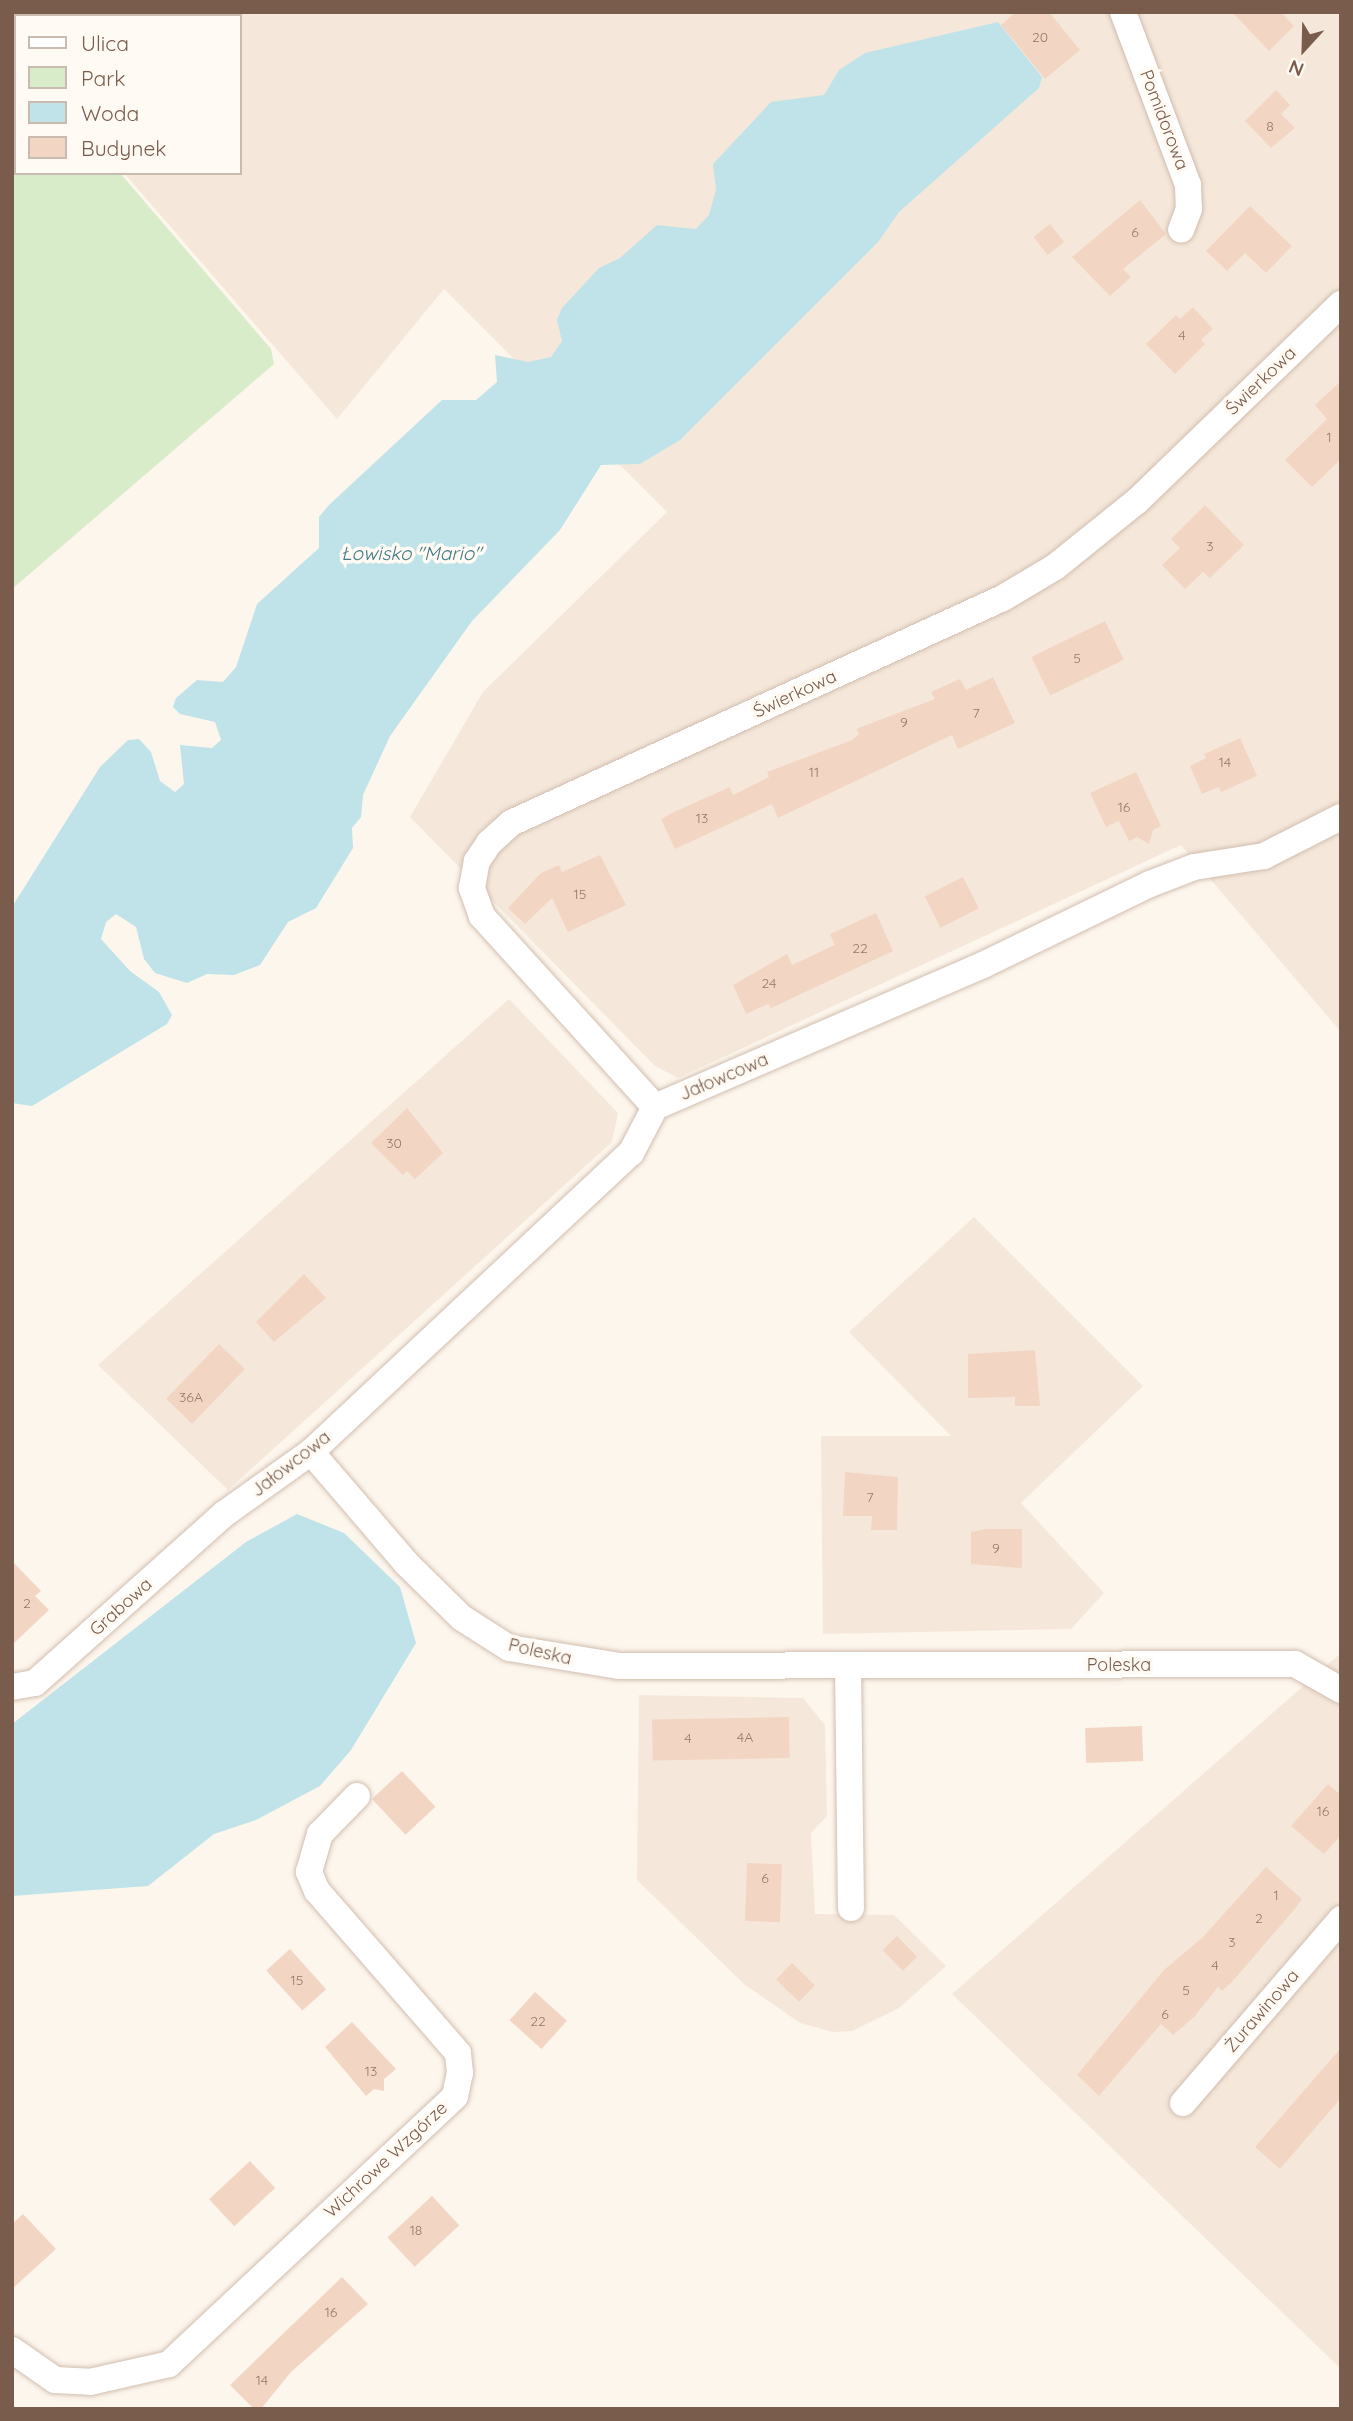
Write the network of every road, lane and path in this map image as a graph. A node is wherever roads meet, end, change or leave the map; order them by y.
1 (1123, 12) edge
2 (1181, 230) dead end
3 (1341, 304) edge
4 (1341, 817) edge
5 (655, 1107) junction
6 (311, 1452) junction
7 (224, 1514) joint
8 (848, 1665) junction
9 (12, 1687) edge
10 (1341, 1690) edge
11 (356, 1796) dead end
12 (850, 1908) dead end
13 (1341, 1919) edge
14 (1183, 2104) dead end
15 (12, 2350) edge

1 - 2 street, Pomidorowa
3 - 5 street, Świerkowa
4 - 5 street, Jałowcowa
5 - 6 street, Jałowcowa
6 - 7 street, Jałowcowa
6 - 8 street, Poleska
7 - 9 street, Grabowa
8 - 10 street, Poleska
8 - 12 street
11 - 15 street, Wichrowe Wzgórze
13 - 14 street, Żurawinowa

